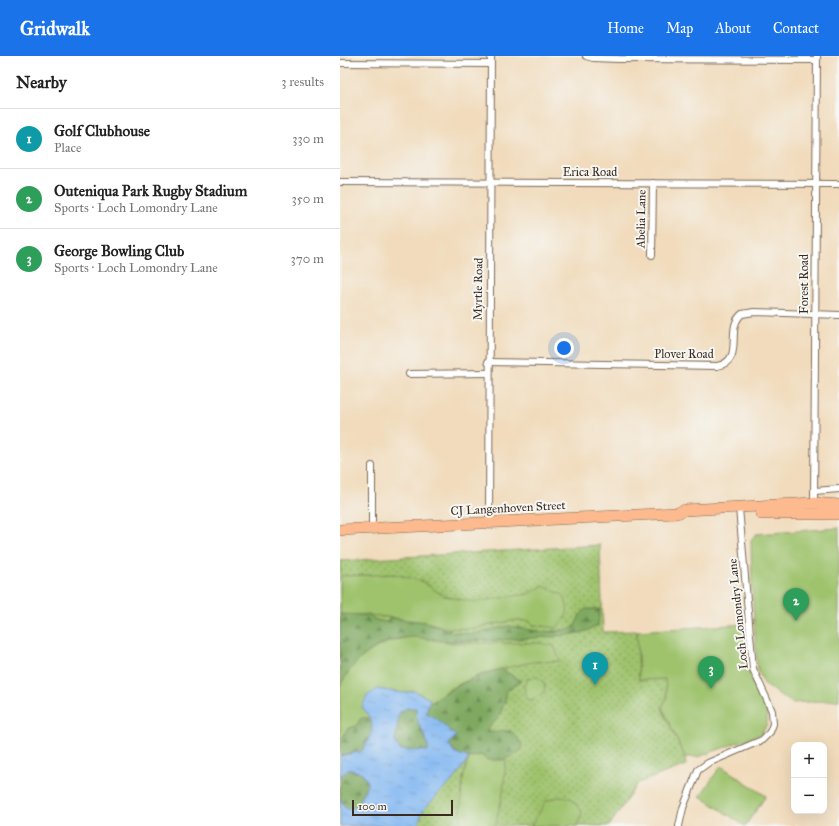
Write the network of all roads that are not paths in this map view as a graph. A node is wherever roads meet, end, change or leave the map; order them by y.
1 (491, 56) edge
2 (586, 56) edge
3 (817, 58) edge
4 (340, 63) edge
5 (491, 64) junction
6 (340, 182) edge
7 (490, 183) junction
8 (653, 183) junction
9 (816, 184) junction
10 (839, 184) edge
11 (652, 255) dead end
12 (815, 315) junction
13 (839, 315) edge
14 (488, 362) junction
15 (409, 374) dead end
16 (488, 374) junction
17 (372, 466) dead end
18 (839, 490) edge
19 (815, 491) junction
20 (839, 505) edge
21 (814, 508) junction
22 (739, 512) junction
23 (839, 514) edge
24 (489, 522) junction
25 (372, 528) junction
26 (340, 530) edge
27 (679, 826) edge

1 - 5 street, Myrtle Road
2 - 3 street
3 - 9 street, Forest Road
4 - 5 street
5 - 7 street, Myrtle Road
6 - 7 street, Erica Road
7 - 8 street, Erica Road
7 - 14 street, Myrtle Road
8 - 9 street, Erica Road
8 - 11 street, Abelia Lane
9 - 10 street, Erica Road
9 - 12 street, Forest Road
12 - 13 street, Plover Road
12 - 14 street, Plover Road
12 - 19 street, Forest Road
14 - 16 street, Myrtle Road
15 - 16 street
16 - 24 street, Myrtle Road
17 - 25 street
18 - 19 street
19 - 21 street, Forest Road
20 - 21 highway, CJ Langenhoven Street
21 - 22 highway, CJ Langenhoven Street
21 - 23 highway, CJ Langenhoven Street
22 - 24 highway, CJ Langenhoven Street
22 - 27 street, Loch Lomondry Lane
24 - 25 highway, CJ Langenhoven Street
25 - 26 highway, CJ Langenhoven Street

